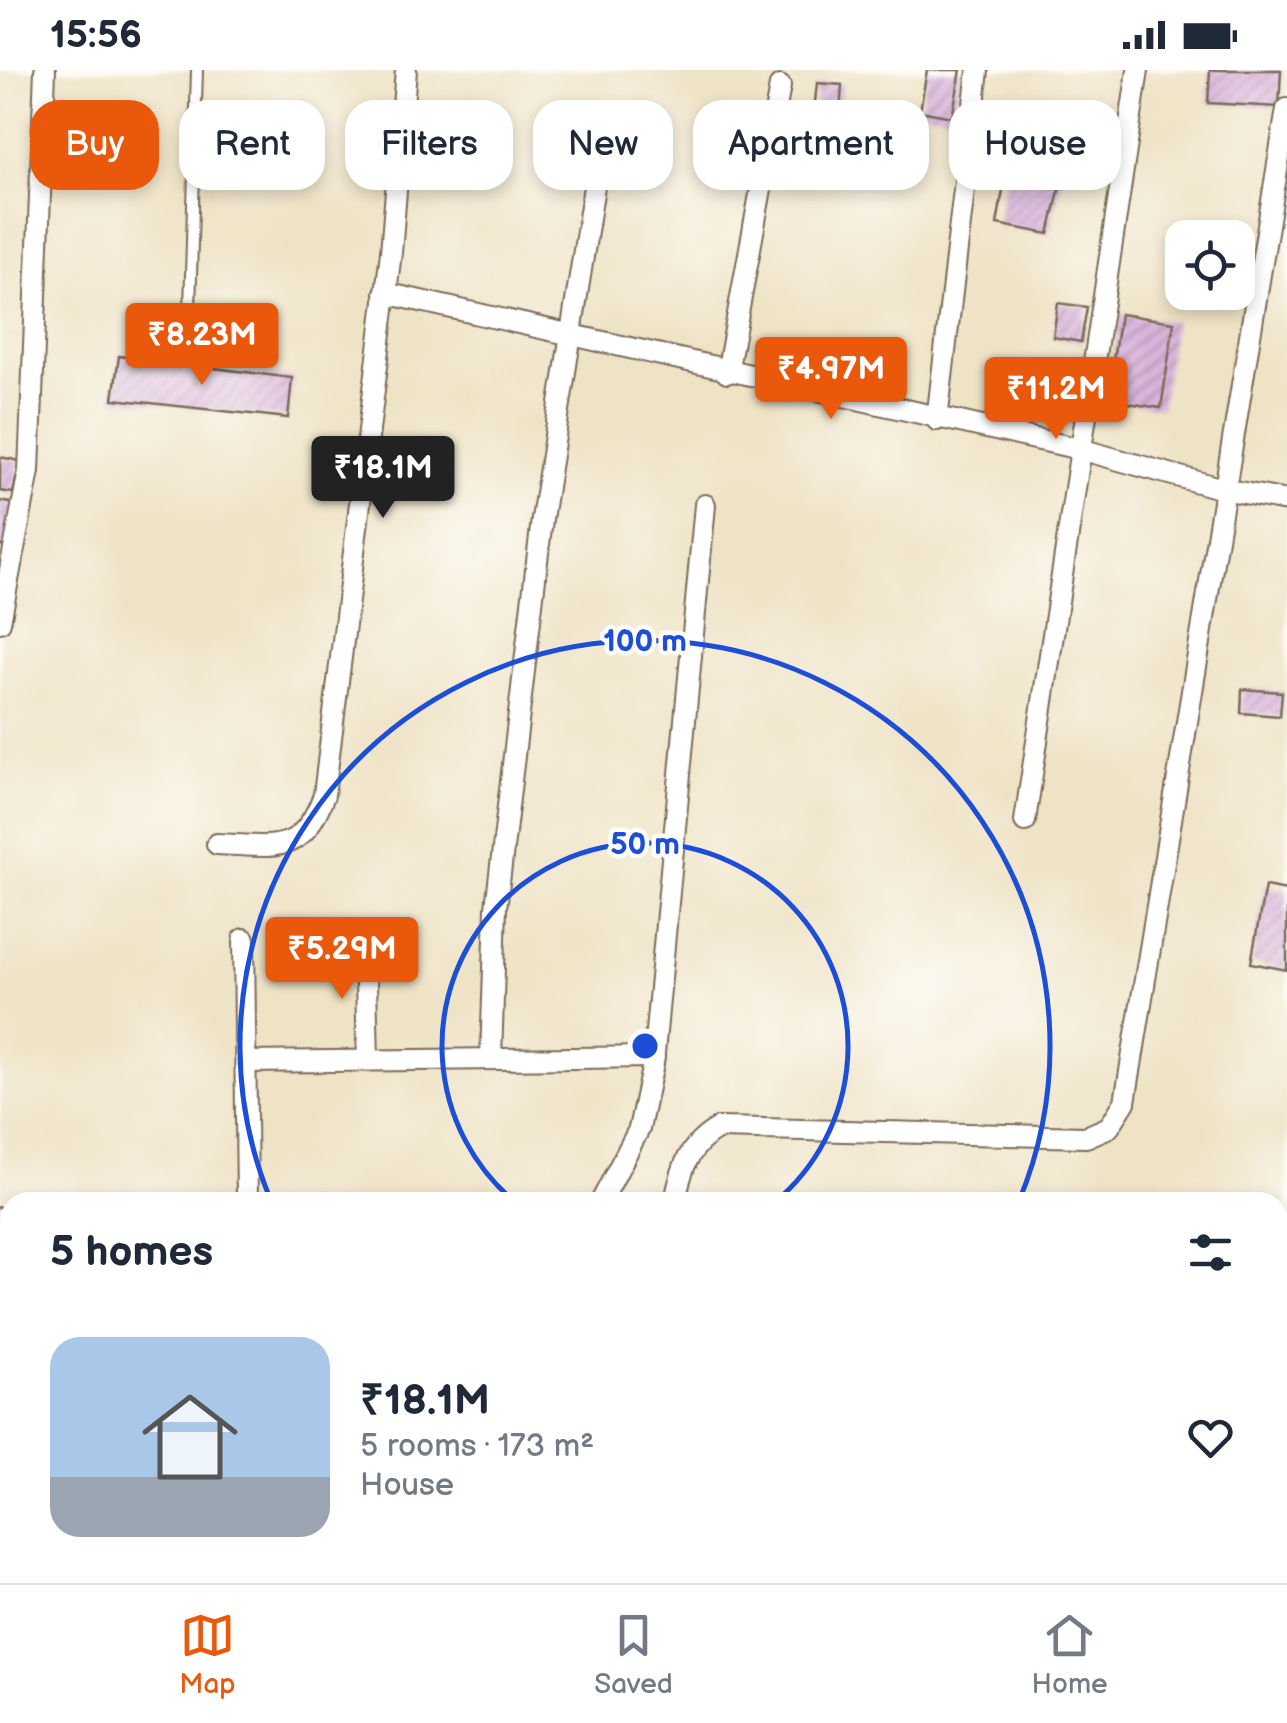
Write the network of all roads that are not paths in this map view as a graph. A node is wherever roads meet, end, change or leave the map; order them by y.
1 (44, 70) edge
2 (197, 70) edge
3 (406, 70) edge
4 (978, 70) edge
5 (1138, 70) edge
6 (780, 86) dead end
7 (1287, 109) edge
8 (592, 190) edge
9 (385, 293) junction
10 (568, 336) junction
11 (189, 344) dead end
12 (727, 373) junction
13 (938, 420) junction
14 (1080, 449) junction
15 (1223, 489) junction
16 (1287, 501) edge
17 (704, 505) dead end
18 (0, 622) edge
19 (1024, 821) dead end
20 (217, 844) dead end
21 (244, 939) dead end
22 (365, 942) dead end
23 (654, 1057) junction
24 (492, 1058) junction
25 (368, 1060) junction
26 (246, 1062) junction
27 (248, 1192) edge
28 (606, 1192) edge
29 (678, 1192) edge

1 - 18 street
2 - 11 lane
3 - 9 street
4 - 13 street
5 - 14 street
6 - 12 street
7 - 15 street
8 - 10 street
9 - 10 street
9 - 20 street
10 - 12 street
10 - 24 street
12 - 13 street
13 - 14 street
14 - 15 street
14 - 19 street
15 - 16 street
15 - 29 street
17 - 23 street
21 - 26 street
22 - 25 street
23 - 24 street
23 - 28 street
24 - 25 street
25 - 26 street
26 - 27 street

